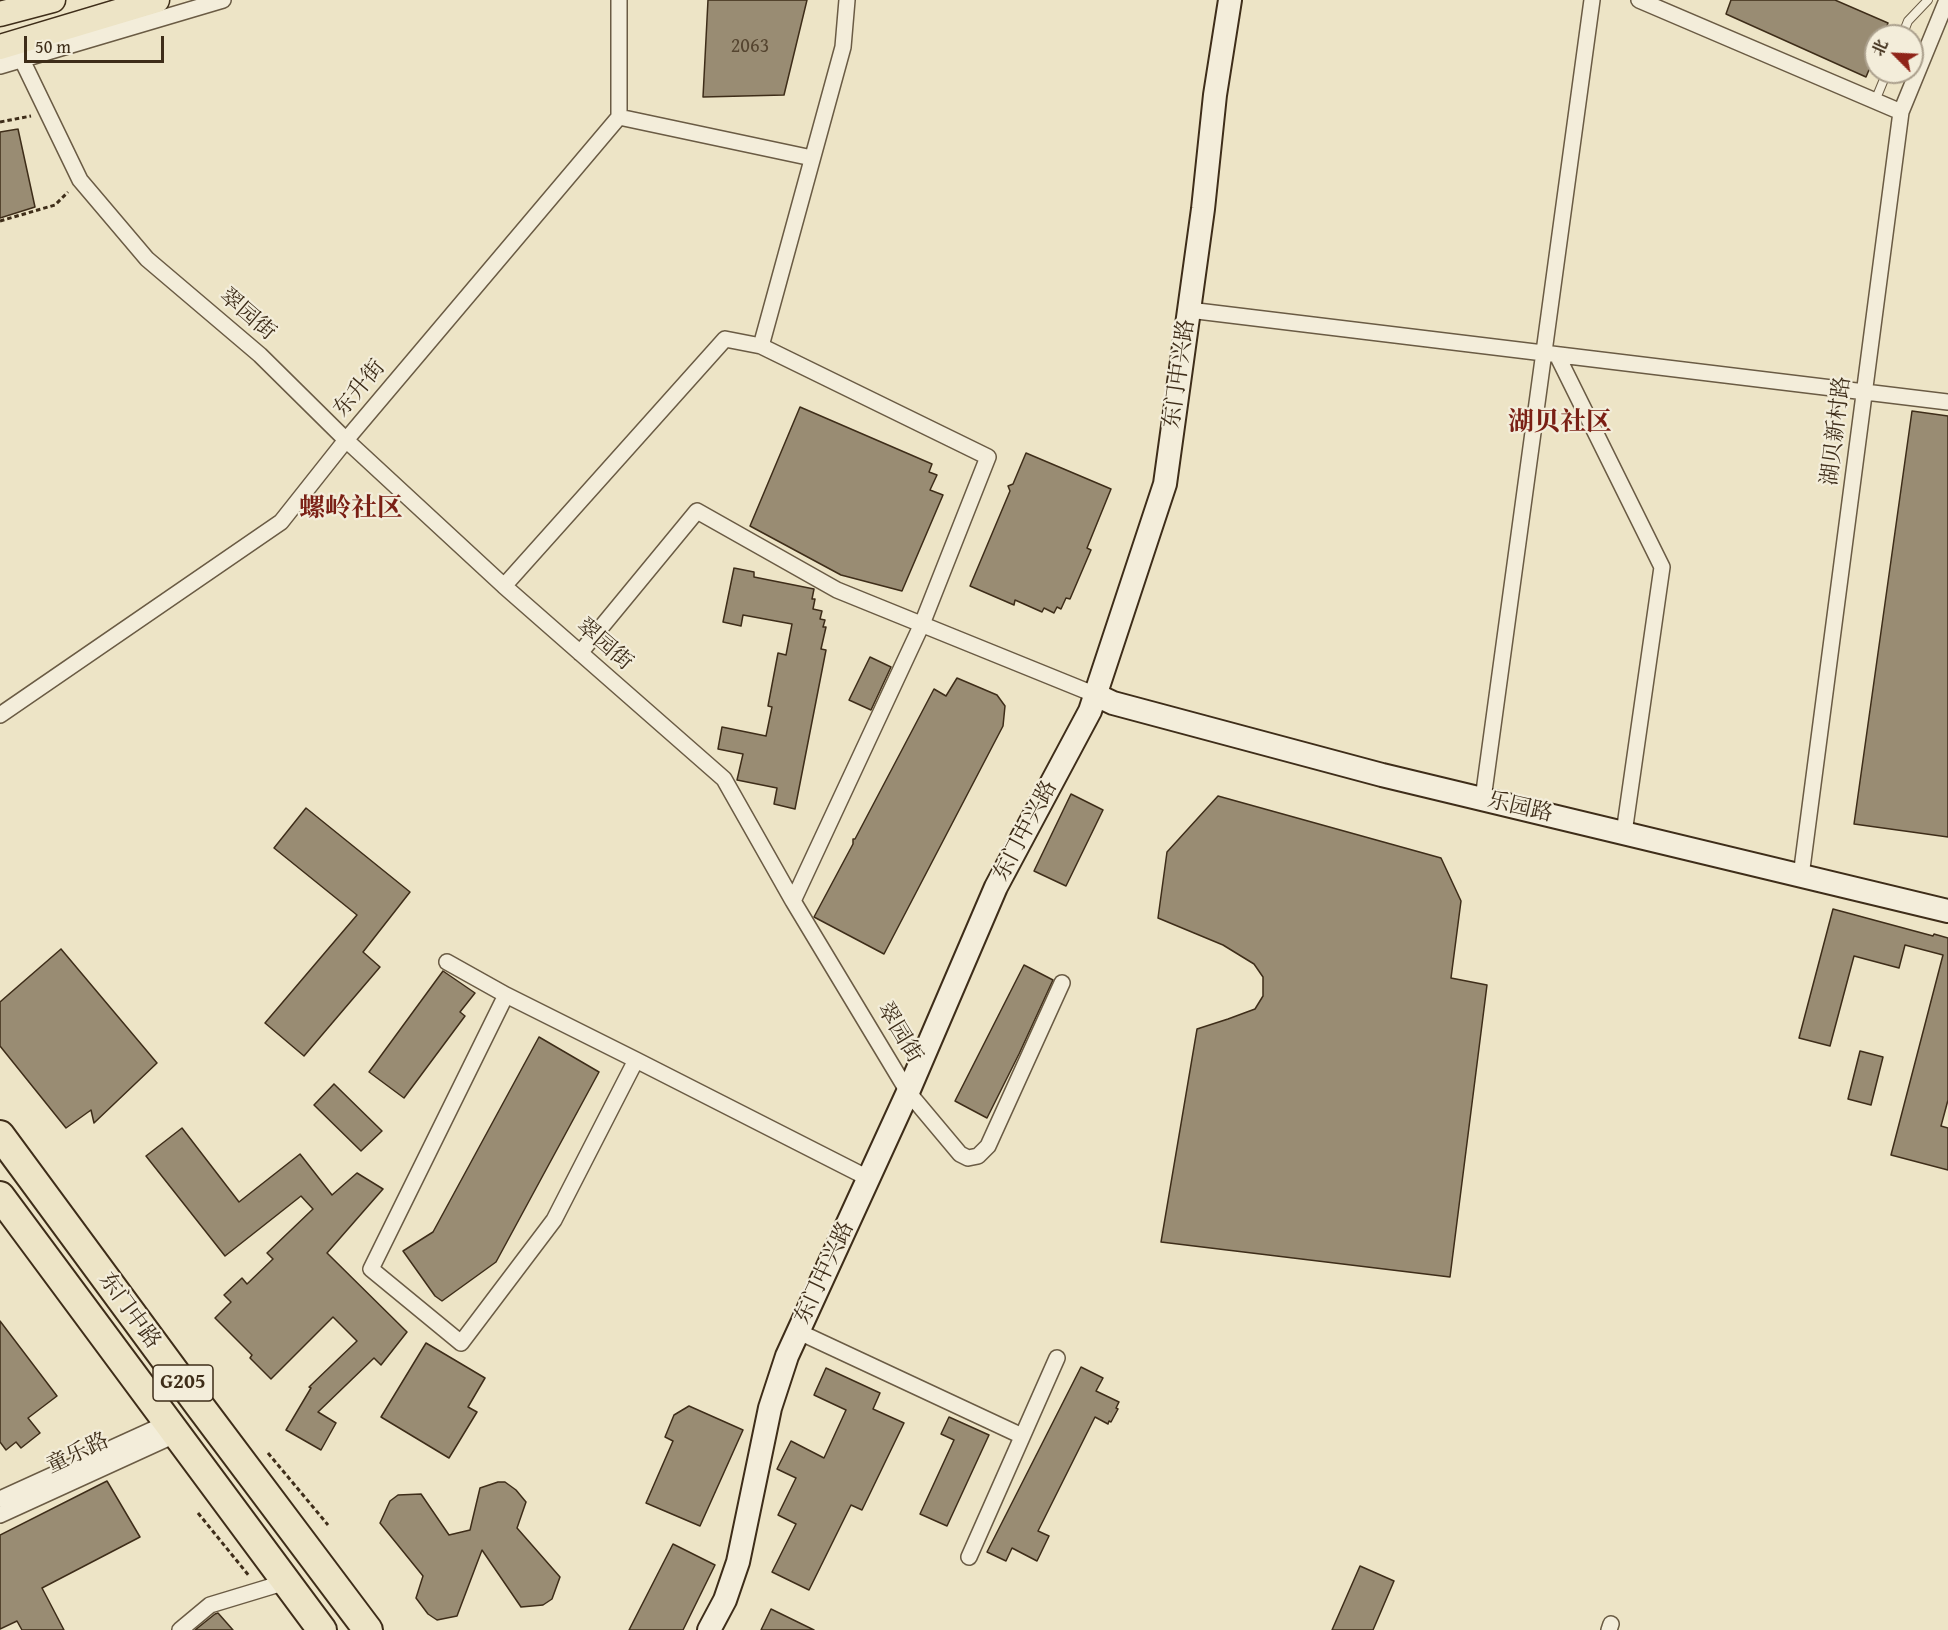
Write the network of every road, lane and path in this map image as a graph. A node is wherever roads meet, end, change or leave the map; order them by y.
1 (53, 0) edge
2 (157, 0) edge
3 (223, 0) edge
4 (619, 0) edge
5 (847, 0) edge
6 (1230, 0) edge
7 (1592, 0) edge
8 (1639, 0) edge
9 (1928, 0) edge
10 (1947, 0) edge
11 (0, 14) edge
12 (1907, 24) edge
13 (0, 46) edge
14 (22, 60) junction
15 (0, 66) edge
16 (1882, 84) edge
17 (1875, 101) junction
18 (1901, 112) junction
19 (48, 113) junction
20 (619, 117) junction
21 (0, 122) edge
22 (812, 158) junction
23 (80, 180) junction
24 (0, 221) edge
25 (1189, 310) junction
26 (761, 346) junction
27 (1550, 354) junction
28 (1865, 391) junction
29 (1948, 402) edge
30 (346, 440) junction
31 (504, 586) junction
32 (922, 624) junction
33 (580, 654) junction
34 (1096, 695) junction
35 (0, 715) edge
36 (1483, 799) junction
37 (1624, 833) junction
38 (1801, 876) junction
39 (793, 900) junction
40 (1948, 911) edge
41 (447, 962) dead end
42 (1062, 983) dead end
43 (506, 995) junction
44 (636, 1060) junction
45 (908, 1092) junction
46 (0, 1135) edge
47 (868, 1178) junction
48 (0, 1196) edge
49 (797, 1331) junction
50 (1057, 1358) dead end
51 (171, 1429) junction
52 (1022, 1436) junction
53 (268, 1453) dead end
54 (0, 1499) edge
55 (198, 1513) dead end
56 (0, 1515) edge
57 (328, 1525) dead end
58 (969, 1557) dead end
59 (251, 1578) dead end
60 (286, 1582) junction
61 (180, 1630) edge
62 (322, 1630) edge
63 (368, 1630) edge
64 (709, 1630) edge

1 - 11 main road
2 - 13 main road
3 - 14 street
4 - 20 street
5 - 22 street
6 - 25 street, 东门中兴路
7 - 27 street
8 - 17 street
9 - 12 lane
10 - 18 street, 湖贝新村路
14 - 15 street
14 - 19 street, 翠园街
16 - 17 lane
17 - 18 street
18 - 28 street, 湖贝新村路
19 - 21 path
19 - 23 street, 翠园街
20 - 22 street
20 - 30 street, 东升街
22 - 26 street
23 - 24 path
23 - 30 street, 翠园街
25 - 27 street
25 - 34 street, 东门中兴路
26 - 31 street
26 - 32 street
27 - 28 street
27 - 36 street
27 - 37 street
28 - 29 street
28 - 38 street, 湖贝新村路
30 - 31 street, 翠园街
30 - 35 street, 东升街
31 - 33 street, 翠园街
32 - 33 street
32 - 34 street
32 - 39 street
33 - 39 street, 翠园街
34 - 36 street, 乐园路
34 - 45 street, 东门中兴路
36 - 37 street, 乐园路
37 - 38 street, 乐园路
38 - 40 street, 乐园路
39 - 45 street, 翠园街
41 - 43 street
42 - 45 street, 翠园街
43 - 44 street
43 - 44 street
44 - 47 street
45 - 47 street, 东门中兴路
46 - 63 highway, 东门中路 / G205
47 - 49 street, 东门中兴路
48 - 51 highway, 东门中路 / G205
49 - 52 street
49 - 64 street, 东门中兴路
50 - 52 street
51 - 54 street, 童乐路
51 - 56 street, 童乐路
51 - 60 highway, 东门中路 / G205
52 - 58 street
53 - 57 path
55 - 59 path
60 - 61 street
60 - 62 highway, 东门中路 / G205

